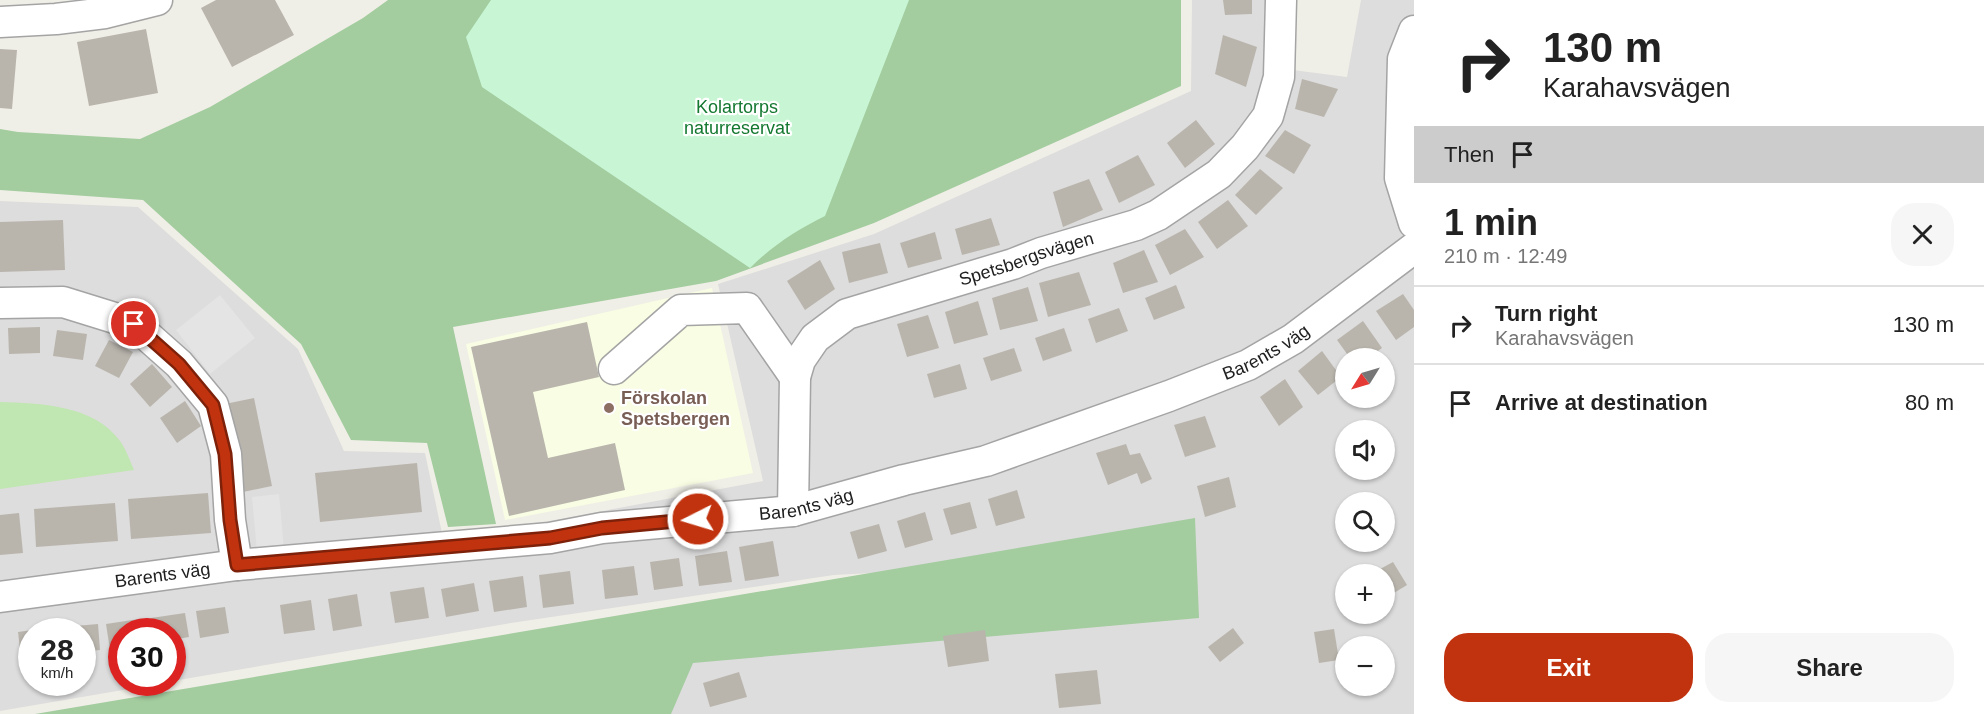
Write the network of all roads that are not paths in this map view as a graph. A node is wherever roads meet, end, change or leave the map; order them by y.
1 (157, 0) edge
2 (1281, 0) edge
3 (0, 22) edge
4 (1414, 31) edge
5 (1414, 223) edge
6 (1414, 248) edge
7 (0, 303) edge
8 (614, 369) dead end
9 (795, 377) junction
10 (793, 511) junction
11 (237, 565) junction
12 (0, 597) edge

1 - 3 street
2 - 9 street, Spetsbergsvägen
4 - 5 street
6 - 10 street, Barents väg
7 - 11 street
8 - 9 street
9 - 10 street, Spetsbergsvägen
10 - 11 street, Barents väg
11 - 12 street, Barents väg

